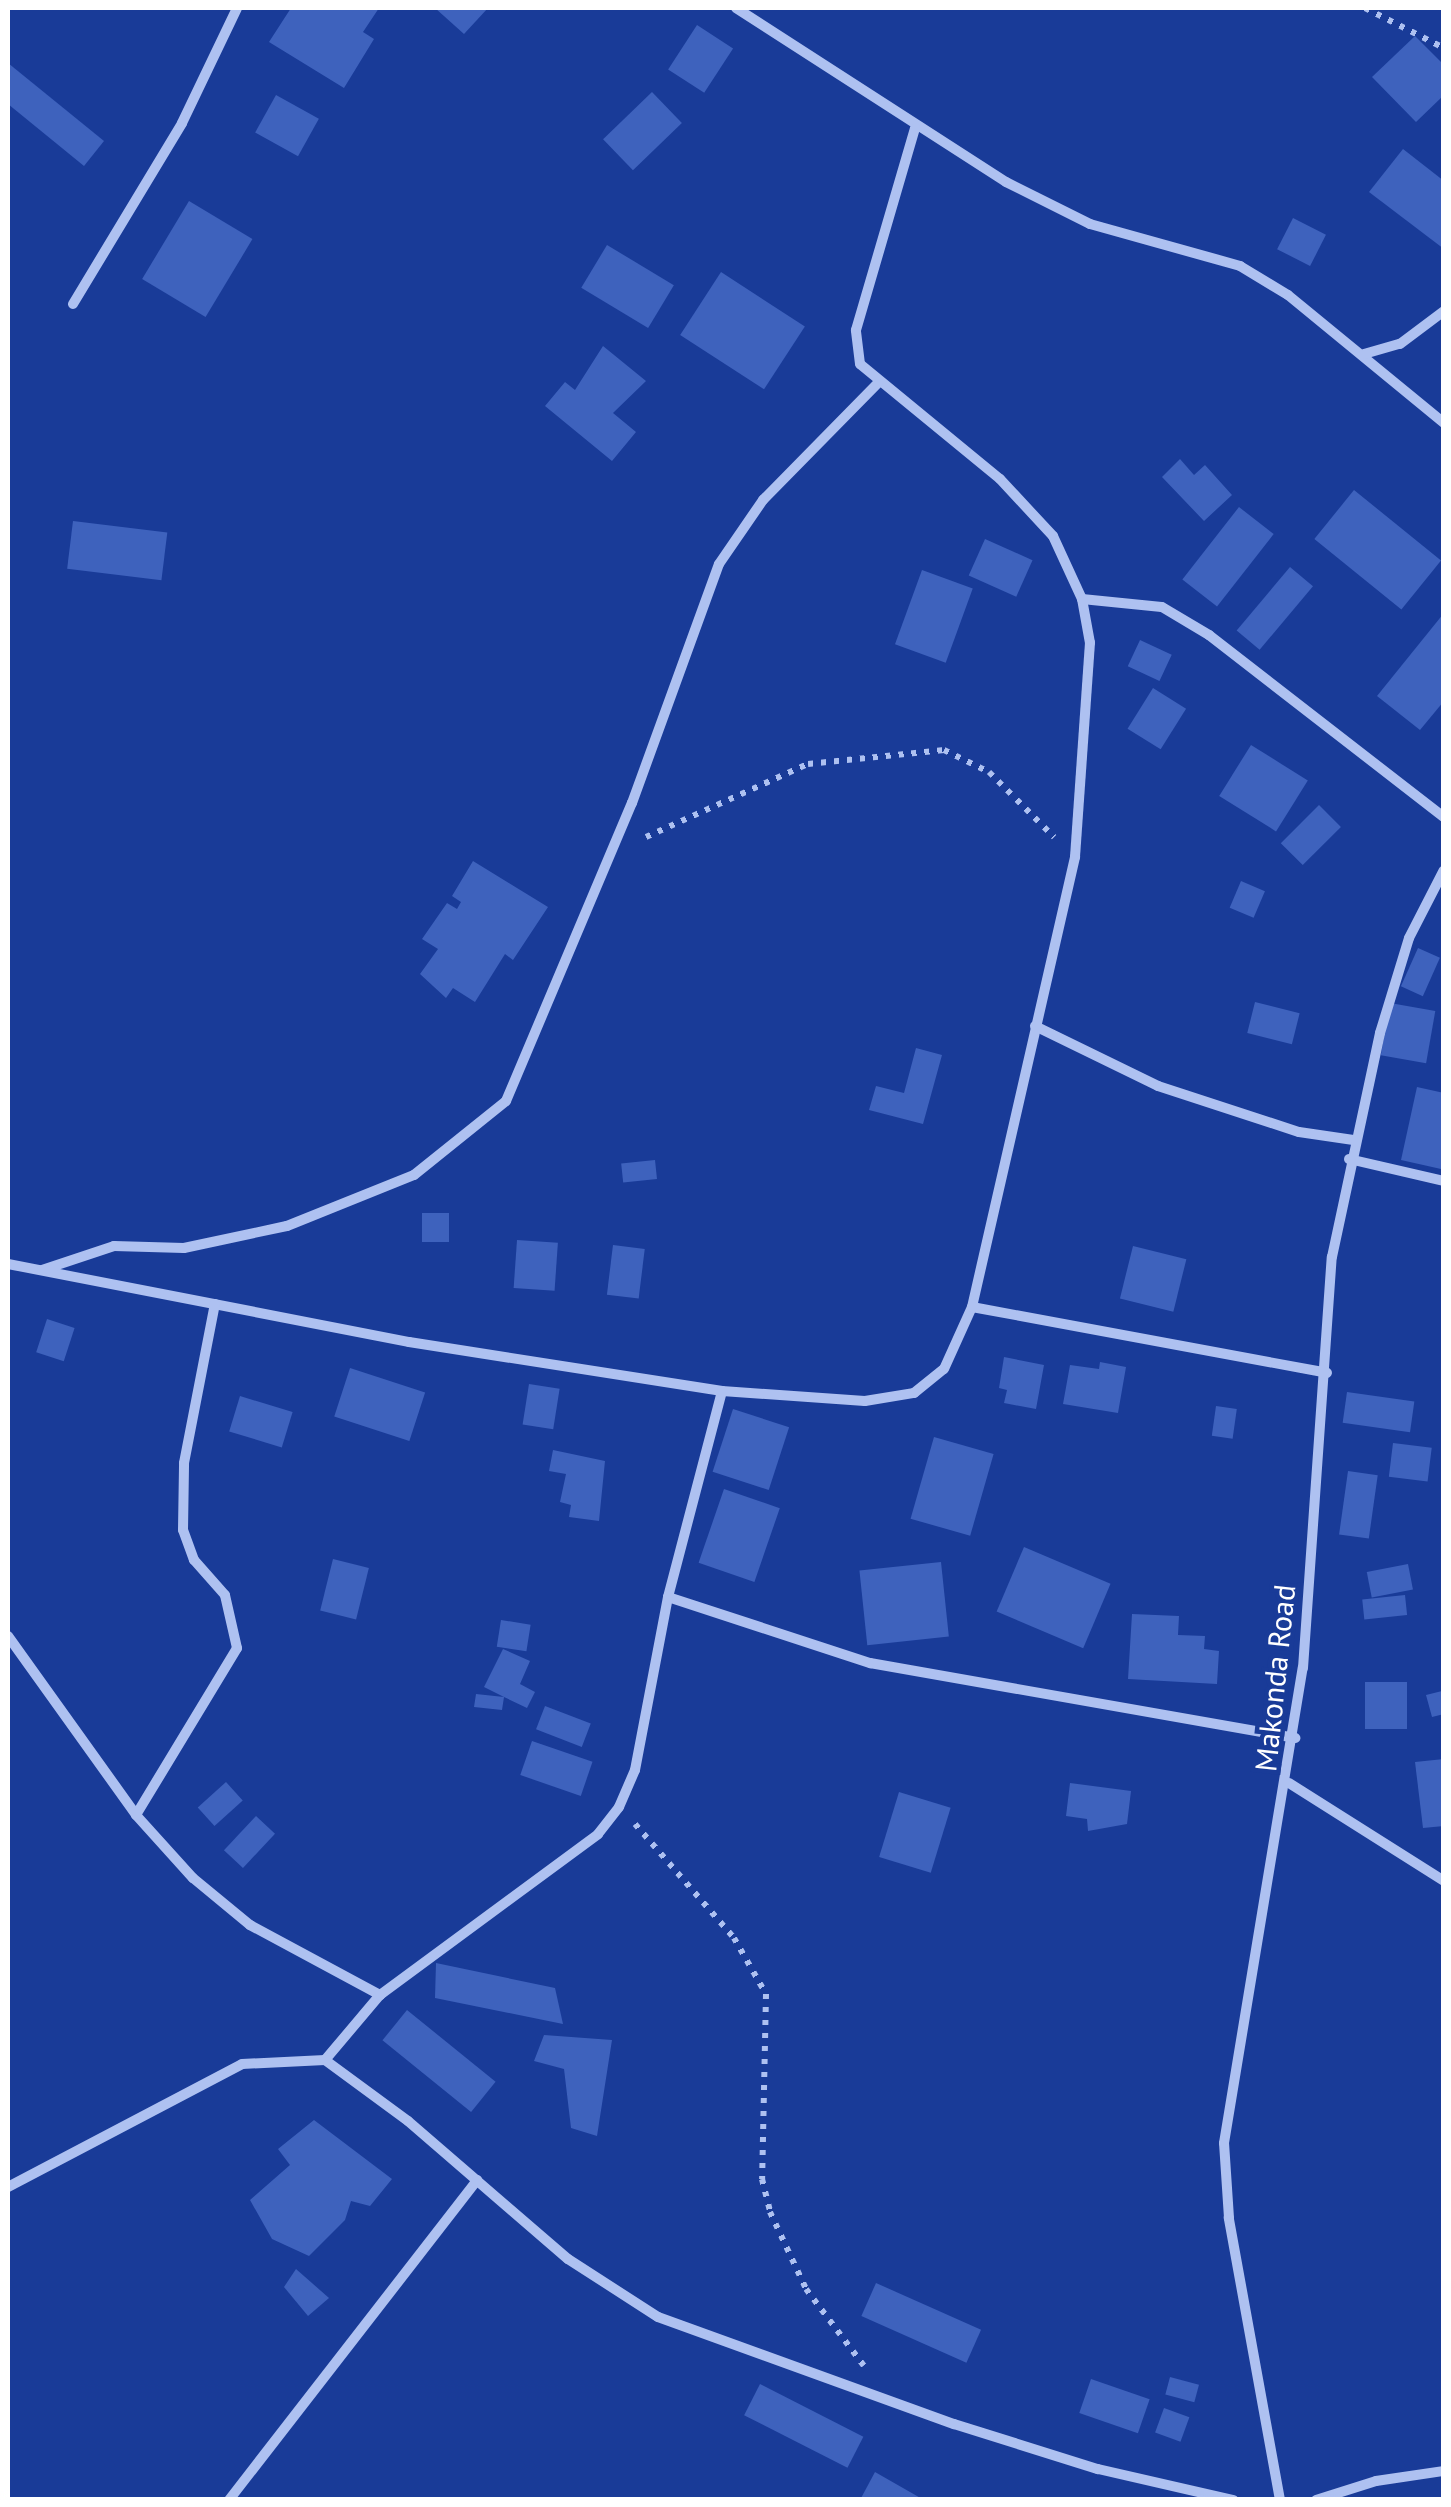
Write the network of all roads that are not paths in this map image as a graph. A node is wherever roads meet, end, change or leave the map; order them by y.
1 (237, 8) edge
2 (736, 8) edge
3 (915, 128) junction
4 (73, 304) dead end
5 (1444, 311) edge
6 (1364, 354) junction
7 (876, 384) junction
8 (1444, 423) edge
9 (1082, 599) junction
10 (1444, 817) edge
11 (1444, 870) edge
12 (1035, 1026) junction
13 (1353, 1140) junction
14 (1349, 1160) junction
15 (1444, 1181) edge
16 (8, 1264) edge
17 (41, 1270) junction
18 (215, 1304) junction
19 (972, 1308) junction
20 (1327, 1373) junction
21 (722, 1391) junction
22 (668, 1597) junction
23 (8, 1636) edge
24 (1295, 1738) junction
25 (1289, 1782) junction
26 (136, 1815) junction
27 (1444, 1881) edge
28 (380, 1995) junction
29 (324, 2060) junction
30 (477, 2180) junction
31 (8, 2187) edge
32 (1444, 2471) edge
33 (229, 2500) edge
34 (1233, 2500) edge
35 (1280, 2500) edge
36 (1316, 2500) edge

1 - 4 street
2 - 3 street
3 - 6 street
3 - 7 street
5 - 6 street
6 - 8 street
7 - 9 street
7 - 17 street
9 - 10 street
9 - 12 street
11 - 13 street, Makonda Road
12 - 13 street
12 - 19 street
13 - 14 street, Makonda Road
14 - 15 street
14 - 20 street, Makonda Road
16 - 17 street
17 - 18 street
18 - 21 street
18 - 26 street
19 - 20 street
19 - 21 street
20 - 24 street, Makonda Road
21 - 22 street
22 - 24 street
22 - 28 street
23 - 26 street
24 - 25 street, Makonda Road
25 - 27 street
25 - 35 street, Makonda Road
26 - 28 street
28 - 29 street
29 - 30 street
29 - 31 street
30 - 33 street
30 - 34 street
32 - 36 street

